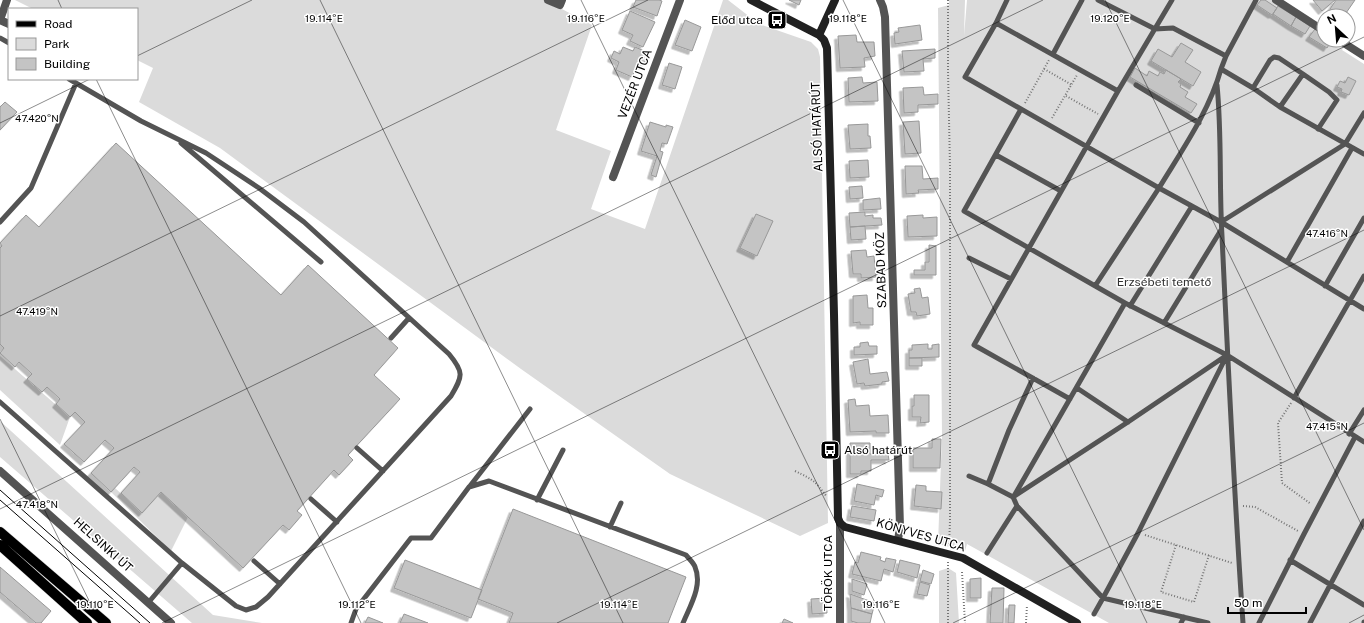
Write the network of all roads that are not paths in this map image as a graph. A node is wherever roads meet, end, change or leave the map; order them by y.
1 (7, 0) edge
2 (548, 0) edge
3 (680, 0) edge
4 (752, 0) edge
5 (836, 0) edge
6 (880, 0) edge
7 (1007, 0) edge
8 (1082, 0) edge
9 (1098, 0) edge
10 (1172, 0) edge
11 (1256, 0) edge
12 (1276, 0) edge
13 (561, 3) edge
14 (0, 20) edge
15 (996, 23) junction
16 (1316, 25) edge
17 (1155, 29) junction
18 (819, 35) junction
19 (1352, 48) edge
20 (1052, 54) junction
21 (1226, 56) junction
22 (1364, 56) edge
23 (1221, 69) junction
24 (1303, 74) junction
25 (71, 80) edge
26 (76, 83) junction
27 (1136, 85) dead end
28 (1217, 85) junction
29 (1253, 88) junction
30 (1118, 91) junction
31 (1280, 107) junction
32 (1021, 109) junction
33 (1364, 113) edge
34 (1199, 123) junction
35 (1318, 129) junction
36 (174, 137) junction
37 (1345, 144) junction
38 (1087, 146) junction
39 (1352, 148) junction
40 (996, 154) junction
41 (1364, 154) edge
42 (613, 177) dead end
43 (1159, 188) junction
44 (1061, 191) junction
45 (1192, 206) junction
46 (1364, 218) edge
47 (0, 222) edge
48 (1221, 222) junction
49 (1221, 230) junction
50 (1029, 248) junction
51 (969, 258) dead end
52 (321, 262) dead end
53 (1287, 262) junction
54 (1364, 276) edge
55 (1012, 279) junction
56 (1095, 286) junction
57 (1325, 286) junction
58 (1350, 300) junction
59 (1128, 304) junction
60 (1364, 309) edge
61 (409, 318) junction
62 (1164, 323) junction
63 (391, 338) dead end
64 (1227, 355) junction
65 (1033, 378) junction
66 (1077, 388) junction
67 (1294, 398) junction
68 (1070, 400) junction
69 (0, 402) edge
70 (530, 409) dead end
71 (1364, 410) edge
72 (1128, 422) junction
73 (1349, 434) junction
74 (1355, 437) junction
75 (1364, 442) edge
76 (357, 448) dead end
77 (564, 450) dead end
78 (0, 471) edge
79 (383, 471) junction
80 (969, 476) dead end
81 (988, 484) junction
82 (469, 487) junction
83 (1013, 497) junction
84 (310, 500) dead end
85 (537, 500) junction
86 (620, 503) dead end
87 (1017, 506) junction
88 (1364, 521) edge
89 (337, 522) junction
90 (840, 523) junction
91 (610, 527) junction
92 (0, 532) edge
93 (898, 540) junction
94 (0, 545) edge
95 (987, 553) dead end
96 (1290, 560) junction
97 (254, 561) dead end
98 (182, 563) junction
99 (280, 584) junction
100 (1330, 584) junction
101 (1103, 598) junction
102 (148, 603) junction
103 (1364, 604) edge
104 (1094, 614) dead end
105 (1184, 618) junction
106 (87, 623) edge
107 (106, 623) edge
108 (171, 623) edge
109 (351, 623) edge
110 (684, 623) edge
111 (840, 623) edge
112 (1076, 623) edge
113 (1181, 623) edge
114 (1208, 623) edge
115 (1243, 623) edge
116 (1259, 623) edge
117 (1310, 623) edge

1 - 14 street
2 - 13 street
3 - 42 street, VEZÉR UTCA
4 - 18 street
5 - 18 street
6 - 93 street, SZABAD KÖZ
7 - 15 lane
8 - 20 lane
9 - 17 lane
10 - 17 lane
11 - 21 lane
12 - 16 street
15 - 20 lane
15 - 32 lane
17 - 21 lane
17 - 30 lane
18 - 90 street, ALSÓ HATÁRÚT
19 - 22 street
20 - 30 lane
21 - 23 lane
23 - 28 lane
23 - 29 lane
24 - 29 lane
24 - 31 lane
24 - 35 lane
25 - 26 lane
26 - 36 lane
26 - 47 lane
27 - 34 lane
28 - 34 lane
28 - 48 lane
29 - 31 lane
30 - 38 lane
31 - 35 lane
32 - 38 lane
32 - 40 lane
33 - 37 lane
34 - 43 lane
35 - 37 lane
36 - 52 lane
36 - 61 lane
37 - 39 lane
37 - 48 lane
38 - 43 lane
38 - 44 lane
39 - 41 lane
39 - 53 lane
40 - 44 lane
40 - 50 lane
43 - 45 lane
43 - 56 lane
44 - 50 lane
45 - 48 lane
45 - 59 lane
46 - 57 lane
48 - 49 lane
48 - 53 lane
49 - 62 lane
49 - 64 lane
50 - 55 lane
50 - 56 lane
51 - 55 lane
53 - 57 lane
54 - 58 lane
55 - 65 lane
56 - 59 lane
57 - 58 lane
58 - 60 lane
58 - 67 lane
59 - 62 lane
59 - 66 lane
61 - 63 lane
61 - 79 lane
62 - 64 lane
64 - 67 lane
64 - 72 lane
64 - 101 lane
64 - 115 lane
65 - 68 lane
65 - 81 lane
66 - 68 lane
66 - 72 lane
67 - 73 lane
68 - 83 lane
69 - 98 lane
70 - 82 lane
71 - 73 lane
72 - 83 lane
73 - 74 lane
74 - 75 lane
74 - 96 lane
76 - 79 lane
77 - 85 lane
78 - 102 street, HELSINKI ÚT
79 - 89 lane
80 - 81 lane
81 - 83 lane
82 - 85 lane
82 - 109 lane
83 - 87 lane
84 - 89 lane
85 - 91 lane
86 - 91 lane
87 - 95 lane
87 - 101 lane
88 - 100 lane
89 - 99 lane
90 - 93 street, KÖNYVES UTCA
90 - 111 street, TÖRÖK UTCA
91 - 110 lane
92 - 107 main road
93 - 112 street, KÖNYVES UTCA
94 - 106 main road
96 - 100 lane
96 - 116 lane
97 - 99 lane
98 - 99 lane
98 - 102 lane
100 - 103 lane
100 - 117 lane
101 - 104 lane
101 - 105 lane
102 - 108 street, HELSINKI ÚT
105 - 113 lane
105 - 114 lane

